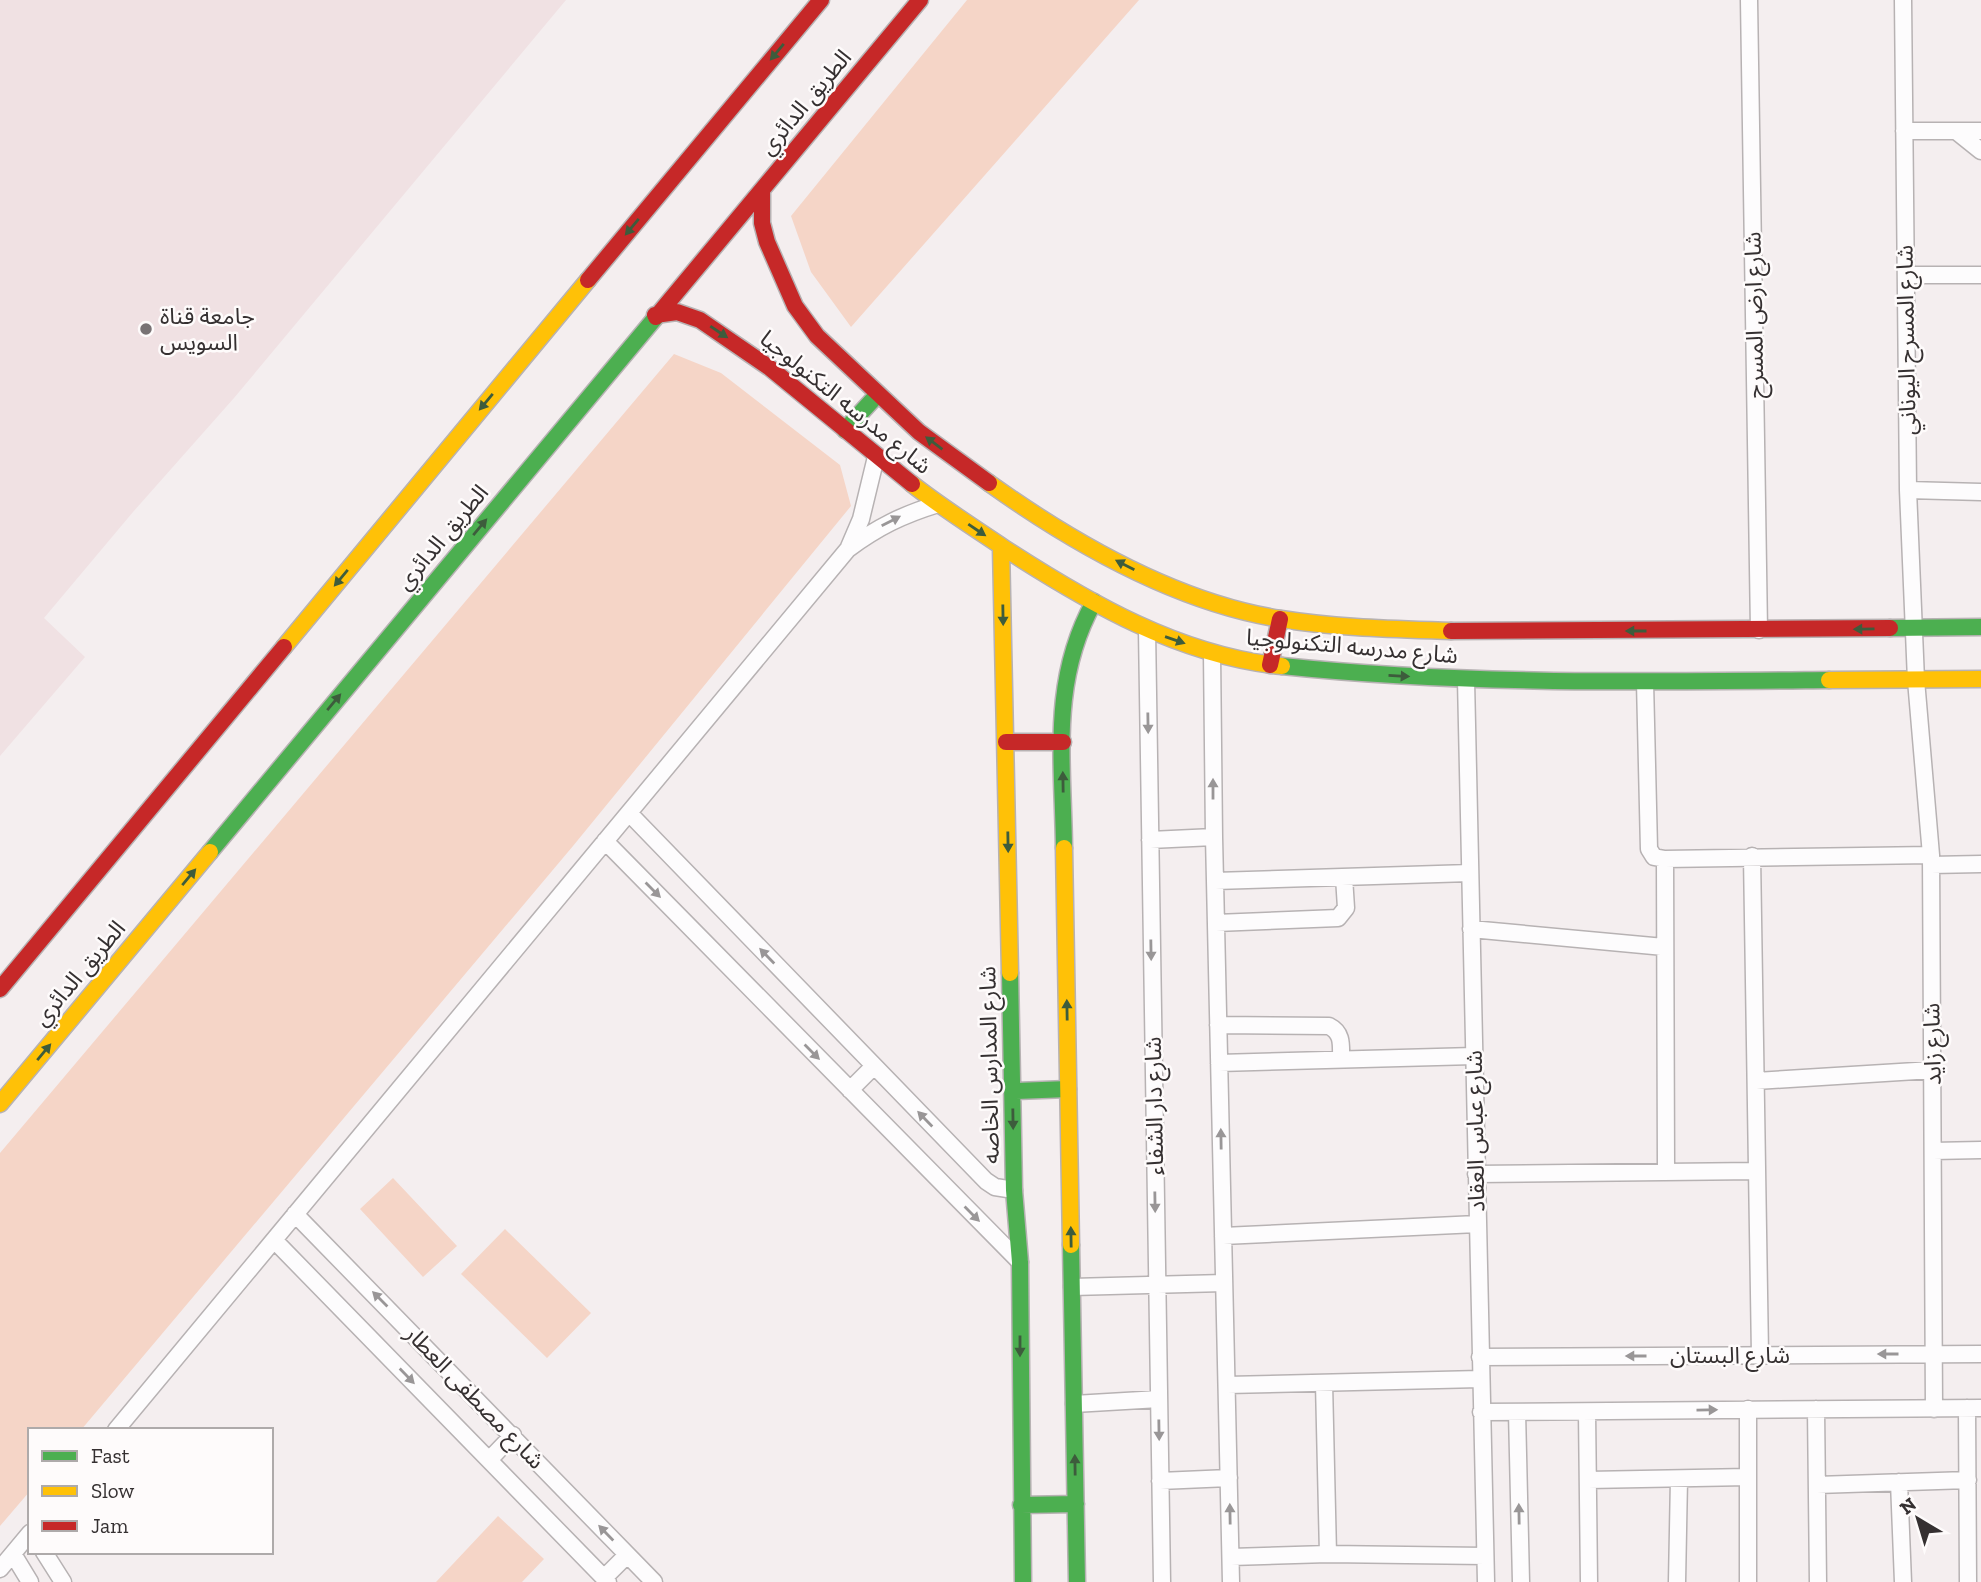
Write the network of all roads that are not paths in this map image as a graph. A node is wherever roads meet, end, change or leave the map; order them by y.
1 (821, 0) edge
2 (920, 0) edge
3 (1749, 0) edge
4 (1903, 0) edge
5 (1904, 131) junction
6 (1956, 131) junction
7 (1981, 131) edge
8 (1981, 150) edge
9 (762, 190) junction
10 (1906, 275) junction
11 (1981, 275) edge
12 (655, 315) junction
13 (878, 394) junction
14 (845, 430) junction
15 (876, 457) junction
16 (1908, 490) junction
17 (1981, 492) edge
18 (938, 504) junction
19 (1001, 547) junction
20 (848, 549) junction
21 (1094, 602) junction
22 (1280, 619) junction
23 (1981, 627) edge
24 (1913, 628) junction
25 (1146, 630) junction
26 (1759, 631) junction
27 (1212, 653) junction
28 (1270, 665) junction
29 (1981, 679) edge
30 (1466, 680) junction
31 (1916, 680) junction
32 (1645, 682) junction
33 (1063, 741) junction
34 (1006, 742) junction
35 (629, 813) junction
36 (1214, 837) junction
37 (1150, 840) junction
38 (605, 841) junction
39 (1752, 856) junction
40 (1665, 859) junction
41 (1931, 860) junction
42 (1981, 864) edge
43 (1470, 873) junction
44 (1344, 877) junction
45 (1215, 881) junction
46 (1216, 923) junction
47 (1471, 929) junction
48 (1664, 947) junction
49 (0, 989) edge
50 (1218, 1026) junction
51 (1474, 1056) junction
52 (1341, 1059) junction
53 (1219, 1063) junction
54 (874, 1066) junction
55 (1932, 1070) junction
56 (1756, 1081) junction
57 (1068, 1089) junction
58 (850, 1090) junction
59 (1013, 1091) junction
60 (0, 1104) edge
61 (1981, 1150) edge
62 (1933, 1151) junction
63 (1757, 1171) junction
64 (1666, 1172) junction
65 (1476, 1174) junction
66 (1014, 1190) junction
67 (295, 1214) junction
68 (1477, 1224) junction
69 (1223, 1236) junction
70 (274, 1240) junction
71 (1020, 1262) junction
72 (1224, 1283) junction
73 (1157, 1285) junction
74 (1072, 1287) junction
75 (1933, 1354) junction
76 (1981, 1354) edge
77 (1760, 1355) junction
78 (1480, 1357) junction
79 (1480, 1379) junction
80 (1324, 1383) junction
81 (1227, 1385) junction
82 (1158, 1399) junction
83 (1074, 1404) junction
84 (1974, 1408) edge
85 (1748, 1409) junction
86 (1816, 1409) junction
87 (1934, 1409) junction
88 (1481, 1412) junction
89 (1517, 1412) junction
90 (1587, 1412) junction
91 (118, 1428) edge
92 (513, 1435) junction
93 (489, 1460) junction
94 (1748, 1477) junction
95 (1229, 1478) junction
96 (1679, 1479) junction
97 (1588, 1480) junction
98 (1968, 1480) junction
99 (1160, 1481) junction
100 (1899, 1482) junction
101 (1817, 1485) junction
102 (1076, 1504) junction
103 (1021, 1505) junction
104 (28, 1535) edge
105 (13, 1554) junction
106 (45, 1554) edge
107 (1328, 1554) junction
108 (627, 1555) junction
109 (1485, 1556) junction
110 (1231, 1557) junction
111 (0, 1569) edge
112 (606, 1580) edge
113 (30, 1582) edge
114 (62, 1582) edge
115 (654, 1582) edge
116 (1023, 1582) edge
117 (1077, 1582) edge
118 (1162, 1582) edge
119 (1231, 1582) edge
120 (1486, 1582) edge
121 (1521, 1582) edge
122 (1588, 1582) edge
123 (1677, 1582) edge
124 (1748, 1582) edge
125 (1818, 1582) edge
126 (1903, 1582) edge
127 (1968, 1582) edge

1 -> 49 street
2 - 9 street, الطريق الدائري
3 - 26 street, شارع ارض المسرح
4 - 5 street, شارع المسرح اليوناني
5 - 6 street
5 - 10 street, شارع المسرح اليوناني
6 - 7 street
6 - 8 street
9 - 12 street, الطريق الدائري
9 - 13 street, شارع مدرسه التكنولوجيا
10 - 11 street
10 - 16 street, شارع المسرح اليوناني
12 -> 14 street, شارع مدرسه التكنولوجيا
60 -> 12 street, الطريق الدائري
13 - 14 street
22 -> 13 street, شارع مدرسه التكنولوجيا
14 - 15 street, شارع مدرسه التكنولوجيا
15 - 18 street, شارع مدرسه التكنولوجيا
15 - 20 street
16 - 17 street
16 - 24 street, شارع المسرح اليوناني
18 -> 19 street, شارع مدرسه التكنولوجيا
20 -> 18 street
19 - 21 street, شارع مدرسه التكنولوجيا
19 -> 34 street, شارع المدارس الخاصه
20 - 35 street
21 - 25 street, شارع مدرسه التكنولوجيا
21 - 33 street
26 -> 22 street, شارع مدرسه التكنولوجيا
22 - 28 street
23 - 24 street, شارع مدرسه التكنولوجيا
24 -> 26 street, شارع مدرسه التكنولوجيا
24 - 31 street, شارع المسرح اليوناني
25 -> 27 street, شارع مدرسه التكنولوجيا
25 -> 37 street, شارع دار الشفاء
27 - 28 street, شارع مدرسه التكنولوجيا
36 -> 27 street
28 -> 30 street, شارع مدرسه التكنولوجيا
29 - 31 street, شارع مدرسه التكنولوجيا
30 - 32 street, شارع مدرسه التكنولوجيا
30 - 43 street, شارع عباس العقاد
31 - 32 street, شارع مدرسه التكنولوجيا
31 - 41 street, شارع زايد
32 - 40 street
33 - 34 street
57 -> 33 street
34 -> 59 street, شارع المدارس الخاصه
35 - 38 street
54 -> 35 street
36 - 37 street
36 - 45 street
37 -> 73 street, شارع دار الشفاء
38 -> 58 street
38 - 67 street
39 - 40 street
39 - 41 street
39 - 56 street
40 - 48 street
41 - 42 street
41 - 55 street, شارع زايد
43 - 44 street
43 - 47 street, شارع عباس العقاد
44 - 45 street
44 - 46 street
45 - 46 street
46 - 50 street
47 - 48 street
47 - 51 street, شارع عباس العقاد
48 - 64 street
50 - 52 street
50 - 53 street
51 - 52 street
51 - 65 street, شارع عباس العقاد
52 - 53 street
69 -> 53 street
54 - 58 street
66 -> 54 street
55 - 56 street
55 - 62 street, شارع زايد
56 - 63 street
57 - 59 street
74 -> 57 street
58 -> 71 street
59 -> 66 street, شارع المدارس الخاصه
61 - 62 street
62 - 75 street, شارع زايد
63 - 64 street
63 - 77 street
64 - 65 street
65 - 68 street, شارع عباس العقاد
66 - 71 street, شارع المدارس الخاصه
67 - 70 street
92 -> 67 street, شارع مصطفى العطار
68 - 69 street
68 - 78 street, شارع عباس العقاد
69 - 72 street
70 - 91 street
70 -> 93 street, شارع مصطفى العطار
71 -> 103 street, شارع المدارس الخاصه
72 - 73 street
72 - 81 street
73 - 74 street
73 - 82 street, شارع دار الشفاء
74 - 83 street
75 - 76 street, شارع البستان
75 -> 77 street, شارع البستان
75 - 87 street, شارع زايد
77 -> 78 street, شارع البستان
78 - 79 street, شارع عباس العقاد
79 - 80 street
79 - 88 street, شارع عباس العقاد
80 - 81 street
80 - 107 street
81 - 95 street
82 - 83 street
82 -> 99 street, شارع دار الشفاء
102 -> 83 street
84 - 87 street
84 - 98 street
85 - 86 street
90 -> 85 street
85 - 94 street
86 - 87 street
86 - 101 street
88 - 89 street
88 - 109 street, شارع عباس العقاد
89 - 90 street
121 -> 89 street
90 - 97 street
92 - 93 street
108 -> 92 street, شارع مصطفى العطار
93 - 112 street, شارع مصطفى العطار
94 - 96 street
94 - 124 street
95 - 99 street
110 -> 95 street
96 - 97 street
96 - 123 street
97 - 122 street
98 - 100 street
98 - 127 street
99 - 118 street, شارع دار الشفاء
100 - 101 street
100 - 126 street
101 - 125 street
102 - 103 street
102 - 117 street
103 - 116 street, شارع المدارس الخاصه
104 - 105 street
105 - 111 street
105 - 113 street
106 - 114 street
107 - 109 street
107 - 110 street
108 - 112 street
108 - 115 street, شارع مصطفى العطار
109 - 120 street, شارع عباس العقاد
110 - 119 street

